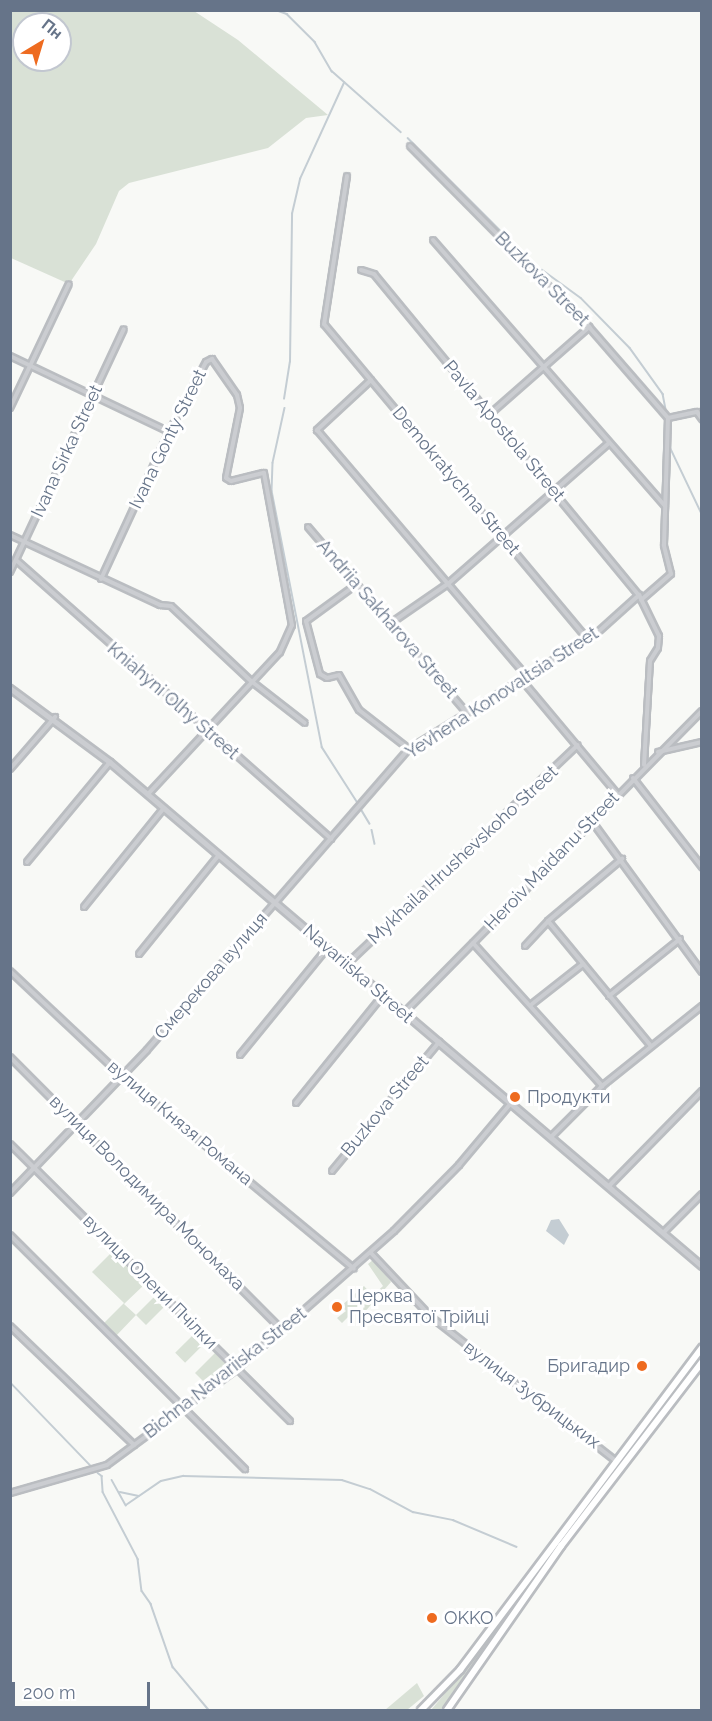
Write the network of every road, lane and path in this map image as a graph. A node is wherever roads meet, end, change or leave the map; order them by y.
1 (410, 146) dead end
2 (347, 176) dead end
3 (433, 240) dead end
4 (361, 270) dead end
5 (69, 284) dead end
6 (589, 327) junction
7 (124, 329) dead end
8 (10, 356) edge
9 (31, 365) junction
10 (543, 368) junction
11 (371, 380) junction
12 (94, 394) junction
13 (10, 408) edge
14 (490, 414) junction
15 (668, 418) junction
16 (702, 419) edge
17 (169, 432) junction
18 (609, 443) junction
19 (554, 491) junction
20 (665, 506) junction
21 (308, 527) dead end
22 (10, 535) edge
23 (502, 538) junction
24 (25, 542) junction
25 (16, 560) junction
26 (10, 572) edge
27 (102, 579) junction
28 (449, 583) junction
29 (357, 584) junction
30 (639, 595) junction
31 (641, 600) junction
32 (391, 622) junction
33 (587, 639) junction
34 (526, 676) junction
35 (521, 679) junction
36 (251, 681) junction
37 (10, 688) edge
38 (702, 711) edge
39 (466, 712) junction
40 (55, 717) junction
41 (305, 723) dead end
42 (206, 730) junction
43 (702, 742) edge
44 (578, 745) junction
45 (409, 749) junction
46 (658, 752) junction
47 (110, 762) junction
48 (644, 765) junction
49 (10, 769) edge
50 (633, 778) junction
51 (147, 794) junction
52 (617, 794) junction
53 (164, 808) junction
54 (591, 820) junction
55 (331, 839) junction
56 (219, 855) junction
57 (622, 859) junction
58 (27, 862) dead end
59 (702, 867) edge
60 (275, 902) junction
61 (84, 907) dead end
62 (548, 921) junction
63 (680, 939) junction
64 (473, 944) junction
65 (525, 946) dead end
66 (328, 947) junction
67 (139, 954) dead end
68 (347, 964) junction
69 (583, 964) junction
70 (10, 971) edge
71 (702, 972) edge
72 (384, 995) junction
73 (609, 996) junction
74 (532, 1004) junction
75 (702, 1006) edge
76 (404, 1013) junction
77 (439, 1042) junction
78 (651, 1046) junction
79 (240, 1055) dead end
80 (10, 1057) edge
81 (123, 1077) junction
82 (602, 1086) junction
83 (702, 1091) edge
84 (296, 1103) dead end
85 (511, 1103) junction
86 (78, 1124) junction
87 (550, 1137) junction
88 (10, 1144) edge
89 (36, 1168) junction
90 (332, 1171) dead end
91 (609, 1186) junction
92 (10, 1193) edge
93 (702, 1194) edge
94 (663, 1233) junction
95 (10, 1235) edge
96 (371, 1253) junction
97 (702, 1266) edge
98 (354, 1269) junction
99 (10, 1326) edge
100 (282, 1330) junction
101 (702, 1348) edge
102 (702, 1362) edge
103 (237, 1369) junction
104 (183, 1407) junction
105 (290, 1421) dead end
106 (134, 1445) junction
107 (616, 1461) junction
108 (245, 1469) dead end
109 (10, 1493) edge
110 (421, 1710) edge
111 (447, 1710) edge

1 - 6 street, Buzkova Street
2 - 11 street, Demokratychna Street
3 - 10 street
4 - 14 street, Pavla Apostola Street
5 - 9 street
6 - 10 street
6 - 15 street, Buzkova Street
7 - 12 street, Ivana Sirka Street
8 - 9 street
9 - 12 street
9 - 13 street
10 - 14 street
10 - 18 street
11 - 23 street, Demokratychna Street
11 - 28 street
12 - 17 street
12 - 24 street, Ivana Sirka Street
14 - 19 street, Pavla Apostola Street
15 - 16 street
15 - 20 street
17 - 27 street, Ivana Gonty Street
17 - 36 street, Ivana Gonty Street
18 - 19 street
18 - 20 street
19 - 23 street
19 - 30 street, Pavla Apostola Street
20 - 31 street
21 - 29 street, Andriia Sakharova Street
22 - 24 street
23 - 28 street
23 - 33 street, Demokratychna Street
24 - 25 street, Ivana Sirka Street
24 - 27 street
25 - 26 street, Ivana Sirka Street
25 - 42 street, Kniahyni Olhy Street
27 - 36 street
28 - 32 street
28 - 34 street
29 - 32 street, Andriia Sakharova Street
29 - 45 street
30 - 31 street, Pavla Apostola Street
30 - 33 street, Yevhena Konovaltsia Street
31 - 48 street, Pavla Apostola Street
32 - 39 street, Andriia Sakharova Street
33 - 34 street, Yevhena Konovaltsia Street
34 - 35 street, Yevhena Konovaltsia Street
35 - 39 street, Yevhena Konovaltsia Street
35 - 44 street
36 - 41 street
36 - 42 street
37 - 40 street, Navariiska Street
38 - 46 street, Heroiv Maidanu Street
39 - 45 street, Yevhena Konovaltsia Street
40 - 47 street, Navariiska Street
40 - 49 street
42 - 51 street
42 - 55 street, Kniahyni Olhy Street
43 - 46 street
44 - 52 street
44 - 68 street, Mykhaila Hrushevskoho Street
45 - 55 street, Yevhena Konovaltsia Street
46 - 48 street, Heroiv Maidanu Street
47 - 51 street, Navariiska Street
47 - 58 street
48 - 50 street, Heroiv Maidanu Street
50 - 52 street, Heroiv Maidanu Street
50 - 59 street
51 - 53 street, Navariiska Street
52 - 54 street, Heroiv Maidanu Street
53 - 56 street, Navariiska Street
53 - 61 street
54 - 57 street
54 - 64 street, Heroiv Maidanu Street
55 - 60 street, Yevhena Konovaltsia Street
56 - 60 street, Navariiska Street
56 - 67 street
57 - 62 street
57 - 63 street
60 - 66 street, Navariiska Street
60 - 81 street, Смерекова вулиця
62 - 65 street
62 - 69 street
63 - 71 street
63 - 73 street
64 - 74 street
64 - 76 street, Heroiv Maidanu Street
66 - 68 street, Navariiska Street
66 - 79 street
68 - 72 street, Navariiska Street
69 - 73 street
69 - 74 street
70 - 81 street, вулиця Князя Романа
72 - 76 street, Navariiska Street
72 - 84 street
73 - 78 street
74 - 82 street
75 - 78 street
76 - 77 street, Navariiska Street
77 - 85 street, Navariiska Street
77 - 90 street, Buzkova Street
78 - 82 street
80 - 86 street, вулиця Володимира Мономаха
81 - 86 street, Смерекова вулиця
81 - 98 street, вулиця Князя Романа
82 - 87 street
83 - 91 street
85 - 87 street, Navariiska Street
85 - 96 street, Bichna Navariiska Street
86 - 89 street, Смерекова вулиця
86 - 100 street, вулиця Володимира Мономаха
87 - 91 street, Navariiska Street
88 - 89 street, вулиця Олени Пчілки
89 - 92 street, Смерекова вулиця
89 - 103 street, вулиця Олени Пчілки
91 - 94 street, Navariiska Street
93 - 94 street
94 - 97 street, Navariiska Street
95 - 104 street
96 - 98 street, Bichna Navariiska Street
96 - 107 street, вулиця Зубрицьких
98 - 100 street, Bichna Navariiska Street
99 - 106 street
100 - 103 street, Bichna Navariiska Street
101 - 107 highway
102 - 111 highway
103 - 104 street, Bichna Navariiska Street
103 - 105 street, вулиця Олени Пчілки
104 - 106 street, Bichna Navariiska Street
104 - 108 street
106 - 109 street, Bichna Navariiska Street
107 - 110 highway

